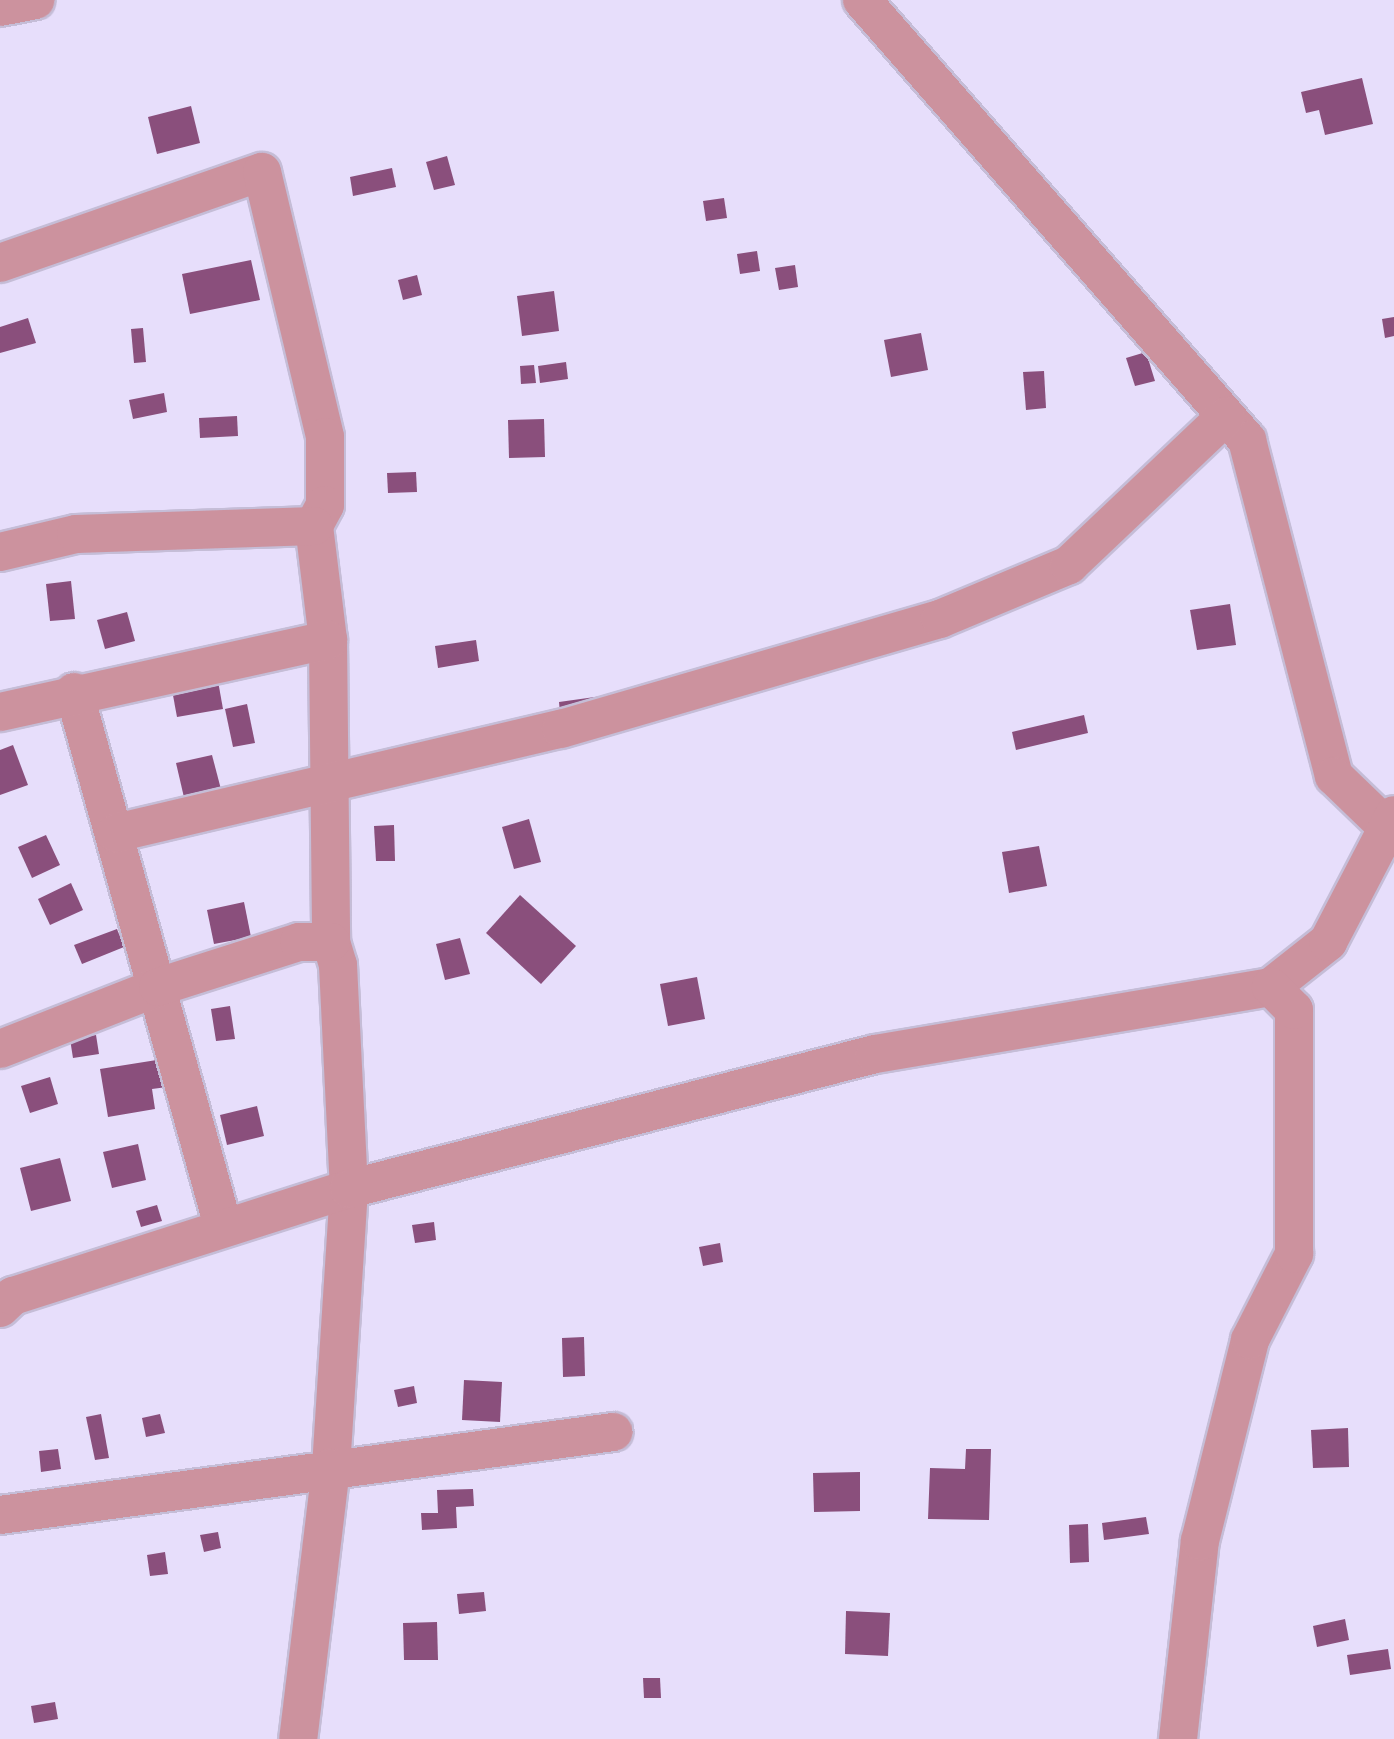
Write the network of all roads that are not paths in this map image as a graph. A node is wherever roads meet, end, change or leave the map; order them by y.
1 (35, 0) edge
2 (862, 0) edge
3 (0, 7) edge
4 (0, 263) edge
5 (1226, 416) junction
6 (314, 526) junction
7 (0, 552) edge
8 (328, 640) junction
9 (74, 692) junction
10 (0, 712) edge
11 (333, 778) junction
12 (1392, 825) edge
13 (116, 833) junction
14 (331, 942) junction
15 (158, 987) junction
16 (1270, 987) junction
17 (0, 1049) edge
18 (349, 1189) junction
19 (223, 1226) junction
20 (0, 1308) edge
21 (613, 1432) dead end
22 (331, 1468) junction
23 (0, 1515) edge
24 (298, 1739) edge
25 (1178, 1739) edge

1 - 3 street
2 - 5 street
4 - 6 street
5 - 11 street
5 - 12 street
6 - 7 street
6 - 8 street
8 - 9 street
8 - 11 street
9 - 10 street
9 - 13 street
11 - 13 street
11 - 14 street
12 - 16 street
13 - 15 street
14 - 15 street
14 - 18 street
15 - 17 street
15 - 19 street
16 - 18 street
16 - 25 street
18 - 19 street
18 - 22 street
19 - 20 street
21 - 22 street
22 - 23 street
22 - 24 street

